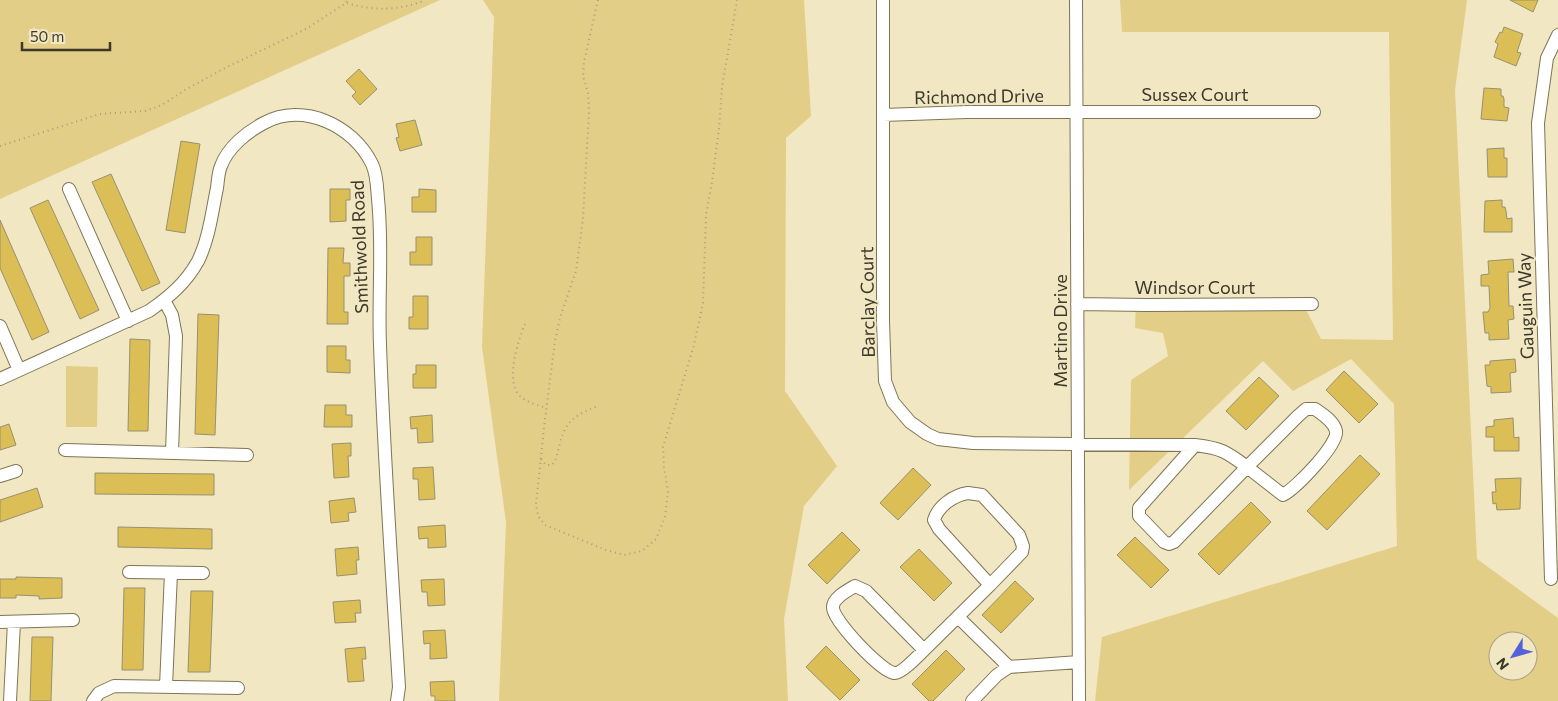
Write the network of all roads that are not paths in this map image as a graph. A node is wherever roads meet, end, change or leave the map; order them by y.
1 (883, 0) edge
2 (1076, 0) edge
3 (1558, 35) edge
4 (1077, 112) junction
5 (1314, 112) dead end
6 (883, 116) junction
7 (69, 189) dead end
8 (164, 300) junction
9 (1077, 304) junction
10 (1312, 304) dead end
11 (128, 321) junction
12 (0, 326) edge
13 (19, 370) junction
14 (0, 379) edge
15 (1552, 402) edge
16 (1078, 445) junction
17 (1195, 445) junction
18 (65, 450) dead end
19 (172, 453) junction
20 (247, 455) dead end
21 (1248, 467) junction
22 (16, 471) dead end
23 (0, 476) edge
24 (129, 572) dead end
25 (203, 572) dead end
26 (171, 573) junction
27 (1551, 579) dead end
28 (990, 585) junction
29 (958, 617) junction
30 (73, 620) dead end
31 (0, 622) edge
32 (14, 622) junction
33 (924, 650) junction
34 (1079, 662) junction
35 (1009, 667) junction
36 (166, 686) junction
37 (238, 688) dead end
38 (10, 701) edge
39 (93, 701) edge
40 (397, 701) edge
41 (972, 701) edge
42 (1079, 701) edge

1 - 6 street, Barclay Court
2 - 4 street, Martino Drive
3 - 15 street, Gauguin Way
4 - 5 street, Sussex Court
4 - 6 street, Richmond Drive
4 - 9 street, Martino Drive
6 - 16 street, Barclay Court
7 - 11 street
8 - 11 street, Smithwold Road
8 - 19 street
8 - 40 street, Smithwold Road
9 - 10 street, Windsor Court
9 - 16 street, Martino Drive
11 - 13 street, Smithwold Road
12 - 13 street
13 - 14 street, Smithwold Road
15 - 27 street, Gauguin Way
16 - 17 street, Barclay Court
16 - 34 street, Martino Drive
17 - 21 street, Barclay Court
17 - 21 street
18 - 19 street
19 - 20 street
21 - 21 street
22 - 23 street
24 - 26 street
25 - 26 street
26 - 36 street
28 - 28 street
28 - 29 street
29 - 33 street
29 - 35 street
30 - 32 street
31 - 32 street
32 - 38 street
33 - 33 street
34 - 35 street
34 - 42 street, Martino Drive
35 - 41 street
36 - 37 street
36 - 39 street

